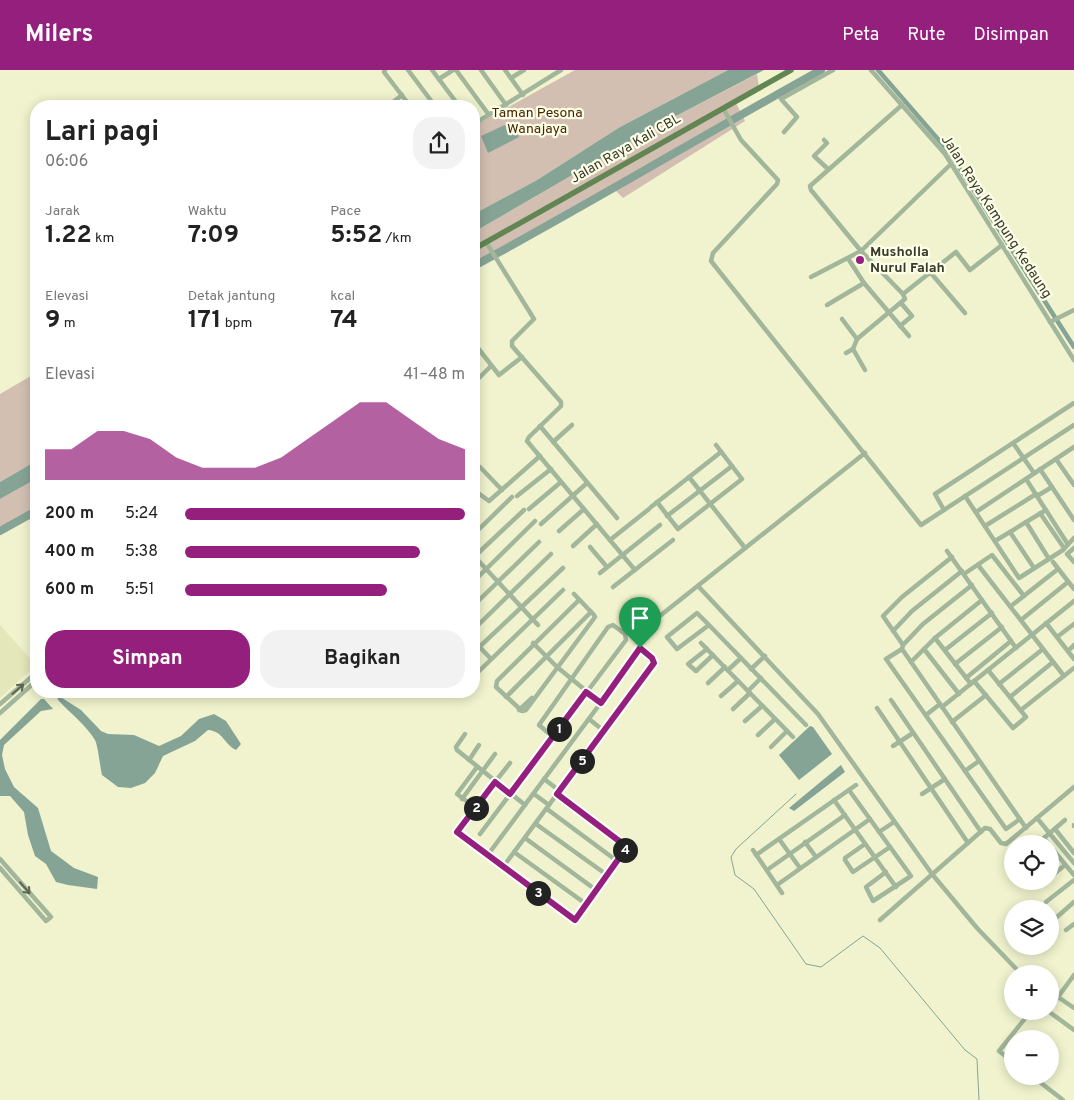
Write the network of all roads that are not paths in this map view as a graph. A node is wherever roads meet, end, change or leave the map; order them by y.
1 (385, 70) edge
2 (408, 70) edge
3 (432, 70) edge
4 (455, 70) edge
5 (481, 70) edge
6 (505, 70) edge
7 (524, 70) edge
8 (561, 70) edge
9 (791, 70) edge
10 (833, 70) edge
11 (871, 70) edge
12 (511, 78) junction
13 (439, 79) junction
14 (402, 95) junction
15 (523, 95) junction
16 (396, 100) edge
17 (406, 100) edge
18 (430, 100) edge
19 (455, 100) edge
20 (478, 100) edge
21 (480, 102) edge
22 (506, 105) junction
23 (902, 105) junction
24 (723, 108) junction
25 (490, 115) junction
26 (480, 121) edge
27 (784, 132) dead end
28 (824, 140) dead end
29 (951, 164) junction
30 (828, 169) junction
31 (486, 242) junction
32 (1002, 245) junction
33 (480, 246) edge
34 (861, 251) junction
35 (849, 260) junction
36 (930, 272) junction
37 (811, 277) dead end
38 (864, 283) junction
39 (903, 294) junction
40 (901, 303) junction
41 (827, 304) dead end
42 (1074, 310) edge
43 (889, 313) junction
44 (965, 313) dead end
45 (842, 320) dead end
46 (1051, 322) junction
47 (900, 326) junction
48 (909, 336) dead end
49 (857, 339) junction
50 (853, 349) junction
51 (480, 351) edge
52 (846, 353) dead end
53 (522, 357) junction
54 (1074, 360) edge
55 (491, 366) junction
56 (865, 370) dead end
57 (480, 377) edge
58 (1074, 403) edge
59 (572, 425) dead end
60 (1074, 425) edge
61 (540, 426) junction
62 (553, 442) junction
63 (1013, 443) junction
64 (716, 445) dead end
65 (1072, 448) edge
66 (721, 452) junction
67 (865, 454) junction
68 (1074, 454) edge
69 (540, 456) junction
70 (1023, 458) junction
71 (1056, 459) junction
72 (732, 466) junction
73 (480, 467) dead end
74 (551, 469) junction
75 (1040, 469) junction
76 (1034, 473) junction
77 (689, 478) junction
78 (1026, 479) junction
79 (561, 482) junction
80 (587, 483) junction
81 (1074, 485) edge
82 (1052, 486) junction
83 (502, 490) junction
84 (700, 491) junction
85 (573, 495) junction
86 (1036, 495) junction
87 (480, 496) edge
88 (965, 496) junction
89 (657, 502) junction
90 (710, 504) junction
91 (584, 508) junction
92 (529, 509) dead end
93 (524, 510) dead end
94 (944, 510) junction
95 (1046, 510) junction
96 (976, 512) junction
97 (1040, 513) junction
98 (668, 516) junction
99 (616, 518) dead end
100 (1074, 520) edge
101 (535, 521) dead end
102 (1026, 522) junction
103 (541, 524) dead end
104 (597, 524) junction
105 (660, 525) dead end
106 (985, 526) junction
107 (480, 528) edge
108 (559, 531) dead end
109 (1010, 532) junction
110 (1074, 538) edge
111 (610, 540) junction
112 (673, 540) dead end
113 (995, 541) junction
114 (539, 542) dead end
115 (1067, 543) junction
116 (572, 546) dead end
117 (590, 547) dead end
118 (745, 548) junction
119 (1064, 548) junction
120 (1074, 548) edge
121 (480, 551) edge
122 (947, 551) dead end
123 (551, 554) dead end
124 (623, 555) junction
125 (952, 557) junction
126 (1051, 560) junction
127 (1074, 562) edge
128 (480, 563) edge
129 (978, 565) junction
130 (607, 567) junction
131 (563, 568) dead end
132 (1034, 568) junction
133 (486, 569) junction
134 (1058, 569) junction
135 (635, 570) junction
136 (600, 573) dead end
137 (963, 573) junction
138 (480, 575) edge
139 (498, 582) junction
140 (1068, 582) junction
141 (698, 586) junction
142 (972, 586) junction
143 (613, 587) dead end
144 (1074, 589) edge
145 (563, 590) dead end
146 (510, 594) junction
147 (574, 594) dead end
148 (1024, 596) junction
149 (480, 599) edge
150 (579, 600) junction
151 (982, 600) junction
152 (1074, 601) edge
153 (1011, 606) junction
154 (522, 607) junction
155 (591, 612) junction
156 (992, 614) junction
157 (533, 619) junction
158 (1021, 620) junction
159 (480, 623) edge
160 (1046, 623) junction
161 (1074, 624) edge
162 (538, 625) dead end
163 (709, 625) junction
164 (1002, 628) junction
165 (893, 631) junction
166 (1031, 635) junction
167 (935, 638) junction
168 (1057, 638) junction
169 (1011, 641) junction
170 (533, 643) junction
171 (701, 643) dead end
172 (1074, 645) edge
173 (480, 647) joint
174 (902, 647) junction
175 (640, 648) junction
176 (1016, 648) junction
177 (707, 649) junction
178 (924, 649) junction
179 (1043, 649) junction
180 (945, 650) junction
181 (1068, 650) junction
182 (713, 655) junction
183 (547, 656) junction
184 (765, 656) junction
185 (741, 658) junction
186 (491, 659) junction
187 (1074, 659) edge
188 (911, 662) junction
189 (1054, 662) junction
190 (956, 664) junction
191 (557, 667) junction
192 (1074, 668) edge
193 (726, 669) junction
194 (751, 669) junction
195 (480, 670) edge
196 (988, 670) junction
197 (1064, 676) junction
198 (30, 678) edge
199 (761, 678) junction
200 (966, 678) junction
201 (573, 680) junction
202 (738, 681) junction
203 (973, 682) junction
204 (708, 683) dead end
205 (999, 684) junction
206 (30, 686) edge
207 (586, 692) junction
208 (749, 692) junction
209 (959, 694) junction
210 (986, 694) junction
211 (0, 695) edge
212 (721, 696) dead end
213 (506, 697) junction
214 (1010, 697) junction
215 (5, 700) junction
216 (891, 700) dead end
217 (601, 703) junction
218 (9, 705) junction
219 (762, 706) junction
220 (941, 706) junction
221 (1, 708) edge
222 (877, 708) dead end
223 (733, 709) dead end
224 (1020, 710) junction
225 (926, 715) junction
226 (589, 719) junction
227 (775, 719) junction
228 (745, 721) dead end
229 (952, 722) junction
230 (806, 725) dead end
231 (604, 730) junction
232 (787, 732) junction
233 (913, 733) junction
234 (465, 734) dead end
235 (758, 735) dead end
236 (553, 737) junction
237 (793, 737) dead end
238 (900, 742) junction
239 (479, 745) dead end
240 (894, 746) dead end
241 (770, 747) dead end
242 (495, 754) dead end
243 (469, 760) junction
244 (980, 761) junction
245 (510, 762) dead end
246 (477, 767) junction
247 (482, 771) junction
248 (965, 771) junction
249 (945, 779) junction
250 (544, 780) junction
251 (495, 782) junction
252 (856, 785) dead end
253 (1074, 787) edge
254 (931, 788) junction
255 (849, 790) junction
256 (558, 793) junction
257 (510, 794) junction
258 (534, 794) junction
259 (922, 794) dead end
260 (462, 799) junction
261 (834, 800) junction
262 (525, 805) junction
263 (548, 807) junction
264 (476, 808) junction
265 (845, 815) junction
266 (1038, 818) junction
267 (870, 819) junction
268 (1020, 819) junction
269 (1066, 820) dead end
270 (894, 822) junction
271 (536, 824) junction
272 (1026, 828) junction
273 (855, 829) junction
274 (1055, 829) junction
275 (879, 832) junction
276 (982, 832) junction
277 (480, 834) dead end
278 (1050, 834) junction
279 (525, 838) junction
280 (779, 839) junction
281 (806, 842) junction
282 (968, 843) junction
283 (865, 844) junction
284 (890, 847) junction
285 (514, 852) junction
286 (1074, 853) edge
287 (790, 854) junction
288 (488, 856) junction
289 (816, 857) junction
290 (875, 858) junction
291 (0, 859) edge
292 (1059, 859) edge
293 (617, 860) junction
294 (1074, 863) edge
295 (1066, 865) junction
296 (0, 868) edge
297 (503, 868) junction
298 (800, 868) junction
299 (767, 870) junction
300 (1059, 870) edge
301 (886, 872) junction
302 (932, 874) junction
303 (607, 875) junction
304 (1074, 875) edge
305 (1074, 880) edge
306 (777, 885) junction
307 (896, 887) junction
308 (596, 890) junction
309 (782, 893) dead end
310 (1049, 900) edge
311 (1074, 902) edge
312 (586, 904) junction
313 (1059, 915) edge
314 (880, 920) dead end
315 (1074, 924) edge
316 (1066, 930) dead end
317 (1013, 965) edge
318 (1074, 976) edge
319 (1068, 983) junction
320 (1074, 987) edge
321 (1059, 996) edge
322 (1059, 998) edge
323 (1074, 1008) edge
324 (1059, 1018) edge
325 (1023, 1020) edge
326 (1015, 1030) edge
327 (1074, 1030) edge
328 (1004, 1045) edge
329 (1004, 1055) edge
330 (1044, 1085) edge
331 (1063, 1100) edge

1 - 14 street
2 - 18 street
3 - 13 street
4 - 13 street
4 - 20 street
5 - 22 street
6 - 12 street
7 - 12 street
8 - 15 street
9 - 24 main road, Jalan Raya Kali CBL
10 - 27 street
11 - 23 street, Jalan Raya Kampung Kedaung
12 - 15 street
13 - 19 street
14 - 16 street
14 - 17 street
15 - 22 street
21 - 25 street
22 - 25 street
23 - 29 street, Jalan Raya Kampung Kedaung
23 - 30 street
24 - 31 main road, Jalan Raya Kali CBL
24 - 67 street
25 - 26 street
28 - 30 street
29 - 32 street, Jalan Raya Kampung Kedaung
29 - 34 street
30 - 34 street
31 - 33 main road, Jalan Raya Kali CBL
31 - 53 street
32 - 36 street
32 - 46 street, Jalan Raya Kampung Kedaung
34 - 35 street
34 - 39 street
35 - 37 street
35 - 38 street
36 - 39 street
36 - 44 street
38 - 41 street
38 - 43 street
39 - 40 street
40 - 43 street
40 - 47 street
42 - 46 street
43 - 47 street
43 - 49 street
45 - 49 street
46 - 54 street, Jalan Raya Kampung Kedaung
47 - 48 street
49 - 50 street
50 - 52 street
50 - 56 street
51 - 55 street
53 - 55 street
53 - 61 street
55 - 57 street
58 - 63 street
59 - 62 street
60 - 70 street
61 - 62 street
61 - 69 street
62 - 80 street
63 - 70 street
63 - 94 street
64 - 66 street
65 - 68 street
65 - 71 street
66 - 72 street
66 - 77 street
67 - 94 street
67 - 118 street
69 - 74 street
69 - 83 street
70 - 76 street
70 - 88 street
71 - 75 street
71 - 81 street
72 - 84 street
72 - 90 street
73 - 83 street
74 - 79 street
74 - 107 street
75 - 76 street
75 - 82 street
76 - 78 street
77 - 84 street
77 - 89 street
78 - 86 street
78 - 96 street
79 - 85 street
79 - 92 street
80 - 85 street
80 - 99 street
82 - 86 street
82 - 100 street
83 - 87 street
84 - 90 street
84 - 98 street
85 - 91 street
85 - 103 street
86 - 95 street
86 - 106 street
88 - 94 street
88 - 96 street
89 - 98 street
89 - 111 street
90 - 98 street
90 - 118 street
91 - 104 street
91 - 108 street
93 - 121 street
95 - 97 street
95 - 115 street
96 - 106 street
97 - 102 street
97 - 119 street
101 - 133 street
102 - 109 street
102 - 126 street
104 - 111 street
104 - 116 street
105 - 124 street
106 - 113 street
109 - 113 street
109 - 132 street
110 - 115 street
111 - 124 street
112 - 135 street
113 - 132 street
114 - 139 street
115 - 119 street
117 - 130 street
118 - 141 street
119 - 126 street
120 - 127 street
122 - 125 street
123 - 146 street
124 - 130 street
124 - 135 street
125 - 137 street
125 - 165 street
126 - 132 street
126 - 134 street
128 - 133 street
129 - 137 street
129 - 148 street
129 - 153 street
130 - 136 street
131 - 154 street
133 - 138 street
133 - 139 street
134 - 140 street
134 - 148 street
135 - 143 street
137 - 142 street
137 - 165 street
139 - 146 street
139 - 149 street
140 - 144 street
140 - 158 street
141 - 175 street
141 - 184 street
142 - 151 street
142 - 174 street
145 - 157 street
146 - 154 street
146 - 159 street
147 - 150 street
148 - 153 street
150 - 155 street
150 - 170 street
151 - 156 street
151 - 167 street
152 - 160 street
153 - 158 street
154 - 157 street
154 - 173 street
155 - 183 street
155 - 191 street
156 - 164 street
156 - 180 street
157 - 162 street
157 - 186 street
158 - 166 street
160 - 166 street
160 - 168 street
161 - 168 street
163 - 163 street
163 - 185 street
164 - 169 street
164 - 190 street
165 - 174 street
166 - 176 street
166 - 179 street
167 - 178 street
167 - 180 street
168 - 181 street
169 - 176 street
169 - 200 street
170 - 183 street
170 - 213 street
171 - 177 street
172 - 181 street
173 - 186 street
174 - 188 street
174 - 225 street
175 - 217 street
175 - 231 street
176 - 196 street
177 - 182 street
177 - 182 street
178 - 188 street
178 - 209 street
179 - 189 street
179 - 205 street
180 - 190 street
181 - 187 street
182 - 193 street
183 - 191 street
183 - 213 street
184 - 194 street
184 - 270 street
185 - 193 street
185 - 194 street
186 - 195 street
188 - 220 street
189 - 197 street
189 - 214 street
190 - 200 street
191 - 201 street
191 - 213 street
192 - 197 street
193 - 202 street
193 - 204 street
194 - 199 street
196 - 203 street
196 - 205 street
197 - 224 street
215 -> 198 street
199 - 208 street
199 - 230 street
200 - 203 street
201 - 207 street
201 - 207 street
201 - 236 street
202 - 208 street
202 - 212 street
203 - 209 street
203 - 210 street
205 - 214 street
206 - 218 street
207 - 217 street
207 - 236 street
208 - 219 street
208 - 223 street
209 - 220 street
210 - 224 street
210 - 229 street
211 - 215 street
214 - 224 street
215 - 218 street
215 - 221 street
216 - 233 street
217 - 226 street
218 - 221 street
219 - 227 street
219 - 228 street
220 - 225 street
220 - 229 street
222 - 238 street
225 - 248 street
226 - 231 street
226 - 250 street
227 - 232 street
227 - 235 street
229 - 244 street
231 - 256 street
232 - 237 street
232 - 241 street
233 - 238 street
233 - 249 street
234 - 243 street
236 - 257 street
238 - 240 street
238 - 254 street
239 - 243 street
242 - 247 street
243 - 246 street
244 - 248 street
244 - 268 street
245 - 251 street
246 - 247 street
246 - 260 street
247 - 251 street
247 - 260 street
248 - 268 street
249 - 254 street
249 - 276 street
250 - 256 street
250 - 258 street
251 - 257 street
251 - 264 street
252 - 255 street
253 - 266 street
254 - 259 street
254 - 282 street
255 - 261 street
255 - 267 street
256 - 263 street
256 - 293 street
257 - 262 street
257 - 277 street
258 - 262 street
258 - 263 street
260 - 264 street
261 - 265 street
261 - 280 street
262 - 288 street
263 - 271 street
263 - 293 street
264 - 288 street
265 - 273 street
265 - 281 street
266 - 272 street
266 - 278 street
267 - 273 street
267 - 275 street
268 - 272 street
269 - 274 street
270 - 275 street
270 - 302 street
271 - 279 street
271 - 303 street
272 - 276 street
273 - 283 street
273 - 289 street
274 - 278 street
274 - 286 street
275 - 284 street
276 - 282 street
278 - 294 street
279 - 285 street
279 - 308 street
280 - 287 street
280 - 299 street
281 - 287 street
281 - 289 street
282 - 302 street
283 - 290 street
283 - 290 street
284 - 290 street
284 - 307 street
285 - 297 street
285 - 312 street
287 - 298 street
287 - 299 street
288 - 297 street
289 - 298 street
290 - 301 street
291 -> 296 street
292 - 295 street
293 - 303 street
295 - 300 street
295 - 304 street
297 - 312 street
298 - 306 street
299 - 306 street
301 - 307 street
301 - 307 street
302 - 314 street
302 - 317 street
303 - 308 street
305 - 310 street
306 - 309 street
308 - 312 street
311 - 313 street
315 - 316 street
318 - 319 street
319 - 320 street
319 - 321 street
322 - 323 street
324 - 327 street
325 - 326 street
328 - 329 street
330 - 331 street

